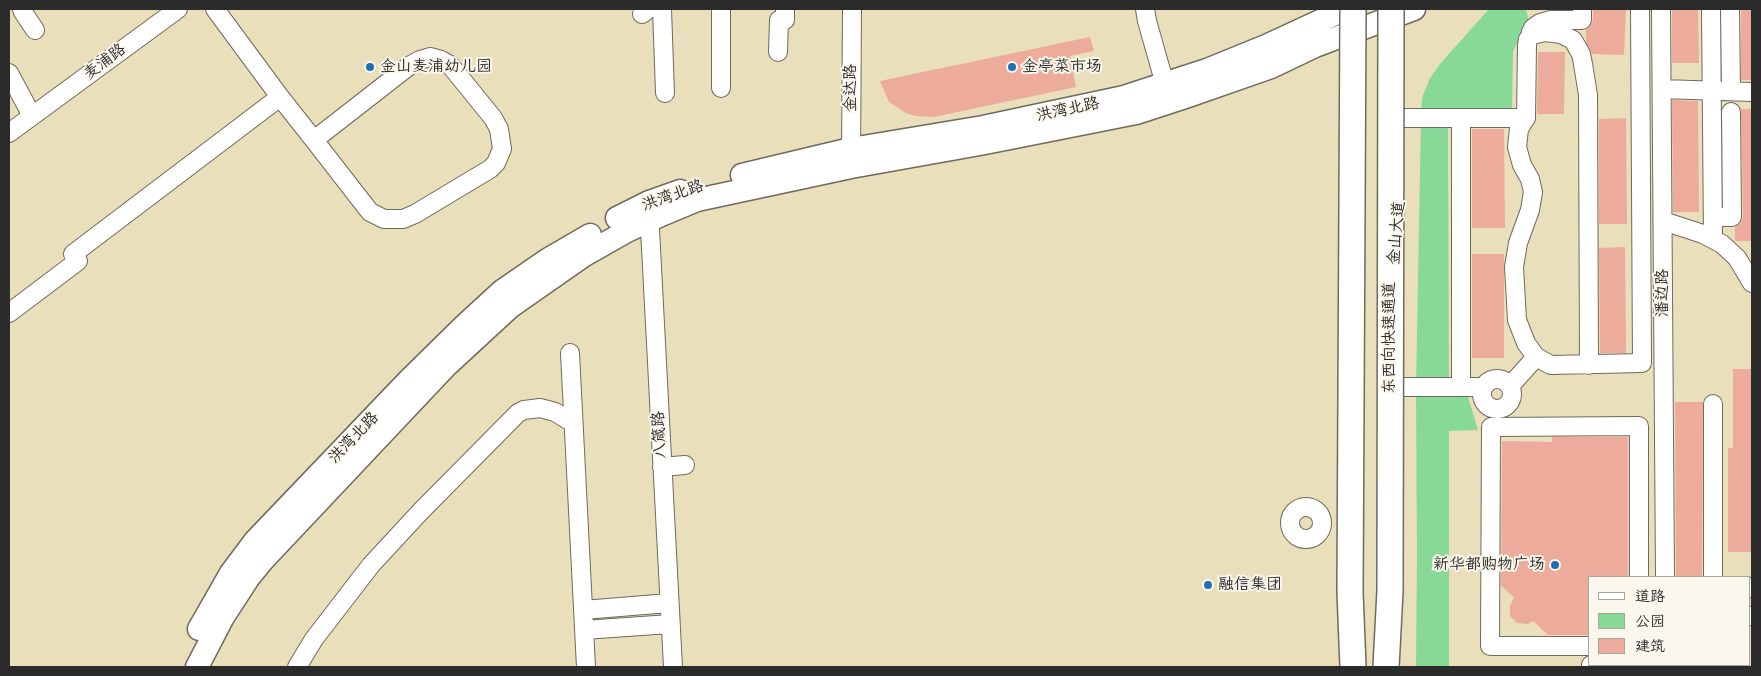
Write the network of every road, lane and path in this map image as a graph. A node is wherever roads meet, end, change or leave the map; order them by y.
1 (22, 9) edge
2 (178, 9) edge
3 (215, 9) edge
4 (662, 9) edge
5 (721, 9) edge
6 (785, 9) edge
7 (852, 9) edge
8 (1145, 9) edge
9 (1582, 9) edge
10 (1640, 9) edge
11 (1660, 9) edge
12 (1711, 9) edge
13 (1730, 9) edge
14 (1344, 10) edge
15 (1401, 10) edge
16 (36, 30) dead end
17 (1340, 37) junction
18 (1528, 39) junction
19 (778, 52) dead end
20 (9, 73) edge
21 (722, 88) dead end
22 (1662, 89) junction
23 (1712, 91) junction
24 (1731, 91) junction
25 (1752, 92) edge
26 (1168, 93) junction
27 (665, 94) dead end
28 (280, 97) junction
29 (1731, 112) dead end
30 (32, 116) junction
31 (1401, 118) junction
32 (1461, 118) junction
33 (1526, 118) junction
34 (9, 133) edge
35 (314, 140) junction
36 (851, 158) junction
37 (649, 211) junction
38 (1713, 217) junction
39 (1663, 221) junction
40 (1713, 239) junction
41 (1752, 283) edge
42 (9, 313) edge
43 (570, 353) dead end
44 (1536, 357) junction
45 (1589, 365) junction
46 (1388, 386) junction
47 (1510, 386) junction
48 (1461, 387) junction
49 (1484, 387) junction
50 (1713, 404) dead end
51 (1491, 408) junction
52 (573, 423) junction
53 (1491, 427) junction
54 (686, 465) dead end
55 (662, 467) junction
56 (1348, 519) junction
57 (1321, 520) dead end
58 (1639, 576) edge
59 (1665, 576) edge
60 (1713, 576) edge
61 (669, 603) junction
62 (583, 610) junction
63 (670, 624) junction
64 (584, 630) junction
65 (1588, 650) edge
66 (182, 667) edge
67 (197, 667) edge
68 (297, 667) edge
69 (586, 667) edge
70 (673, 667) edge
71 (1348, 667) edge
72 (1353, 667) edge
73 (1387, 667) edge

1 - 16 street
2 - 30 street, 麦浦路
3 - 28 street
4 - 27 street
5 - 21 street
6 - 19 street
7 - 36 street, 金达路
8 - 26 street
9 - 18 street
10 - 45 street
11 - 22 street, 潘边路
12 - 23 street
13 - 24 street
14 - 17 main road
14 - 26 main road, 洪湾北路
14 - 72 highway, bridge
15 - 17 main road, 洪湾北路
15 - 31 main road, 金山大道
15 - 73 highway, 东西向快速通道, bridge
17 - 26 main road, 洪湾北路
17 - 56 main road
18 - 33 street
18 - 45 street
20 - 30 street
22 - 23 street
22 - 39 street, 潘边路
23 - 24 street
23 - 38 street
24 - 25 street
26 - 36 main road, 洪湾北路
28 - 35 street
28 - 42 street
29 - 38 street
30 - 34 street, 麦浦路
31 - 32 street
31 - 46 main road, 金山大道
32 - 33 street
32 - 48 street
33 - 44 street
35 - 35 street
36 - 37 main road, 洪湾北路
37 - 55 street, 八箴路
37 - 66 main road, 洪湾北路
37 - 67 main road, 洪湾北路
38 - 40 street
39 - 40 street
39 - 59 street, 潘边路
40 - 41 street
43 - 52 street
44 - 45 street
44 - 47 street
46 - 48 street
46 - 73 main road, 金山大道
47 - 49 street
47 - 51 street
48 - 49 street
49 - 51 street
50 - 60 street
51 - 53 street
52 - 62 street
52 - 68 street
53 - 58 street
53 - 65 street
54 - 55 street
55 - 61 street, 八箴路
56 - 57 street
56 - 71 main road
61 - 62 street
61 - 63 street, 八箴路
62 - 64 street
63 - 64 street
63 - 70 street, 八箴路
64 - 69 street

